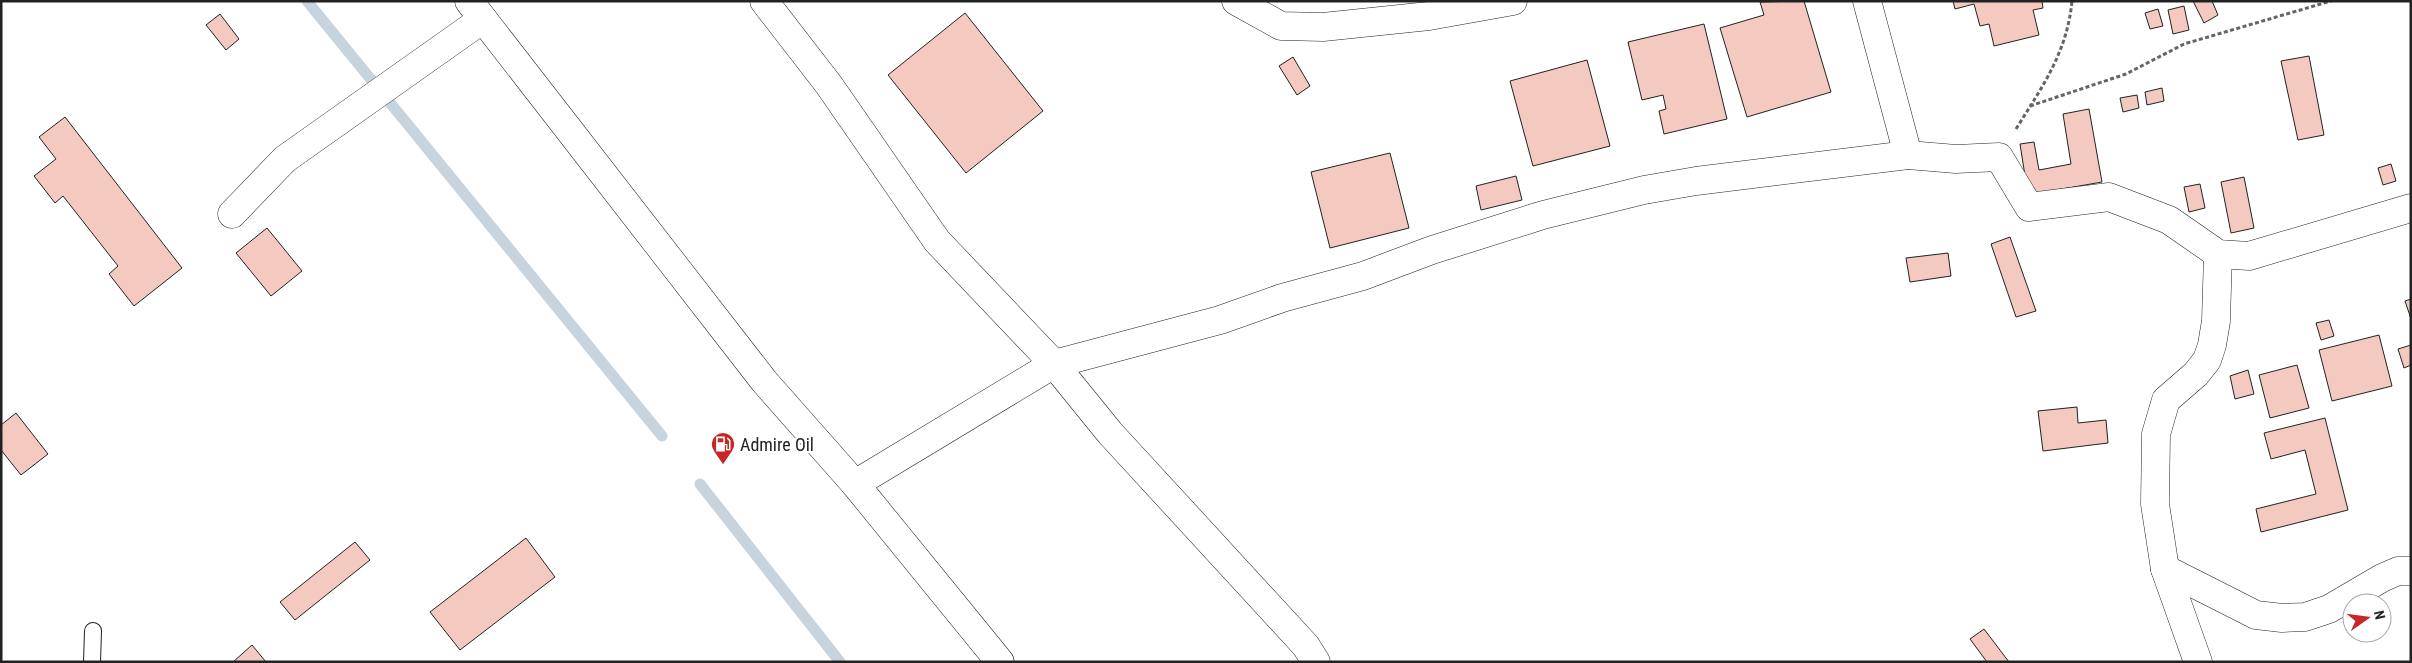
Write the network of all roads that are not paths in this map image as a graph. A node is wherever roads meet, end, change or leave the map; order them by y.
1 (764, 1) edge
2 (1236, 1) edge
3 (1513, 1) edge
4 (1867, 1) edge
5 (476, 10) edge
6 (1908, 154) junction
7 (2411, 208) edge
8 (232, 214) dead end
9 (2218, 254) junction
10 (1054, 364) junction
11 (855, 484) junction
12 (2165, 569) junction
13 (2411, 571) edge
14 (93, 630) dead end
15 (92, 662) edge
16 (1000, 662) edge
17 (1316, 662) edge
18 (2198, 662) edge

1 - 10 main road
2 - 3 main road
4 - 6 main road
5 - 8 main road
5 - 11 main road
6 - 9 main road
6 - 10 main road
7 - 9 main road
9 - 12 main road
10 - 11 main road
10 - 17 main road
11 - 16 main road
12 - 13 main road
12 - 18 main road
14 - 15 lane

